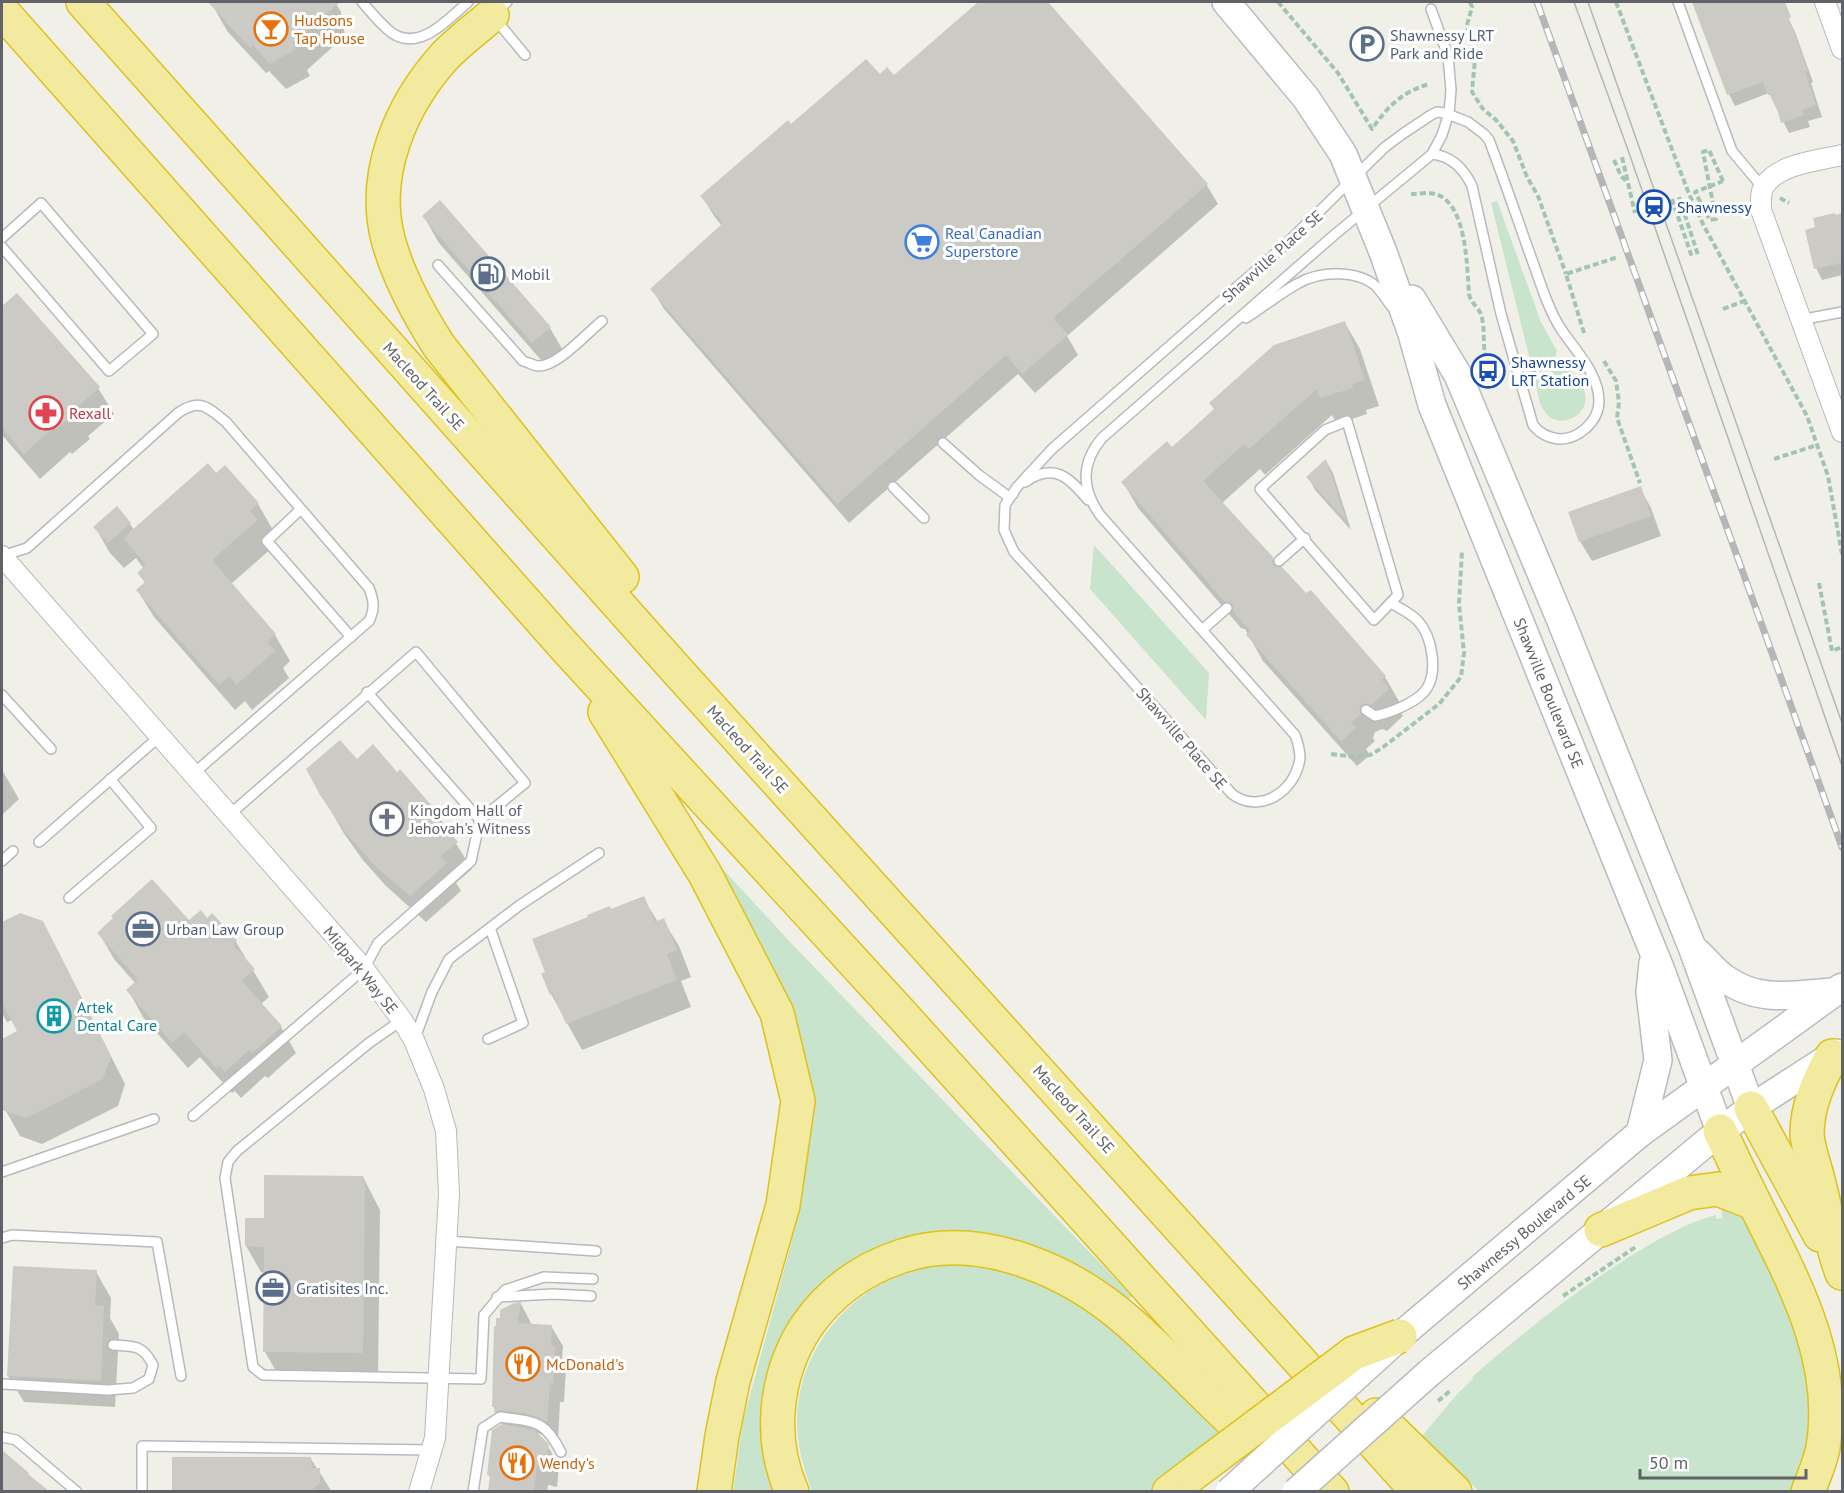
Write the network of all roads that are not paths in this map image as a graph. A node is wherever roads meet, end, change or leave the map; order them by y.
1 (362, 2) edge
2 (1226, 2) edge
3 (1678, 2) edge
4 (1825, 2) edge
5 (489, 6) edge
6 (89, 7) edge
7 (1431, 9) dead end
8 (2, 12) edge
9 (1842, 49) edge
10 (525, 55) dead end
11 (1449, 113) junction
12 (1432, 154) junction
13 (1842, 155) edge
14 (1353, 180) junction
15 (1763, 188) junction
16 (1365, 209) junction
17 (2, 238) edge
18 (2, 247) edge
19 (1383, 252) junction
20 (438, 265) dead end
21 (1842, 312) edge
22 (1800, 320) junction
23 (602, 321) dead end
24 (1412, 334) junction
25 (1212, 341) junction
26 (1842, 432) edge
27 (943, 443) dead end
28 (893, 486) dead end
29 (1009, 497) junction
30 (300, 510) junction
31 (1100, 515) junction
32 (924, 518) dead end
33 (1305, 538) junction
34 (2, 556) edge
35 (1279, 561) dead end
36 (1391, 603) junction
37 (1227, 608) dead end
38 (1202, 630) junction
39 (351, 637) junction
40 (565, 646) junction
41 (673, 666) junction
42 (367, 692) junction
43 (2, 695) edge
44 (1366, 710) dead end
45 (160, 736) junction
46 (51, 749) dead end
47 (193, 774) junction
48 (110, 779) junction
49 (229, 816) junction
50 (480, 820) junction
51 (39, 842) dead end
52 (14, 851) dead end
53 (599, 853) dead end
54 (2, 861) edge
55 (69, 898) dead end
56 (490, 928) junction
57 (1692, 947) junction
58 (1653, 953) junction
59 (364, 969) junction
60 (1839, 989) edge
61 (402, 1020) junction
62 (488, 1039) dead end
63 (414, 1040) junction
64 (1837, 1052) edge
65 (1734, 1064) junction
66 (1704, 1086) junction
67 (1751, 1108) junction
68 (193, 1116) dead end
69 (154, 1119) dead end
70 (1720, 1131) junction
71 (1640, 1133) junction
72 (2, 1172) edge
73 (1754, 1203) junction
74 (1601, 1230) junction
75 (2, 1238) edge
76 (447, 1241) junction
77 (596, 1251) dead end
78 (1838, 1263) edge
79 (593, 1280) dead end
80 (591, 1296) dead end
81 (497, 1297) junction
82 (1400, 1336) junction
83 (113, 1345) dead end
84 (1296, 1356) junction
85 (181, 1376) dead end
86 (438, 1379) junction
87 (2, 1384) edge
88 (2, 1437) edge
89 (432, 1450) junction
90 (561, 1452) dead end
91 (1182, 1482) edge
92 (76, 1491) edge
93 (141, 1491) edge
94 (420, 1491) edge
95 (473, 1491) edge
96 (714, 1491) edge
97 (792, 1491) edge
98 (1229, 1491) edge
99 (1296, 1491) edge
100 (1308, 1491) edge
101 (1332, 1491) edge
102 (1418, 1491) edge
103 (1455, 1491) edge
104 (1808, 1491) edge

1 - 5 lane
2 - 14 street, Shawville Boulevard SE
3 - 15 lane
4 - 9 street
5 - 10 lane
5 - 41 highway
6 - 41 highway, Macleod Trail SE
7 - 11 lane
8 - 40 highway
11 - 12 lane
11 - 12 lane
11 - 14 lane, Shawville Place SE
12 - 16 lane, Shawville Place SE
13 - 15 street
14 - 16 street, Shawville Boulevard SE
14 - 29 lane, Shawville Place SE
15 - 22 street
16 - 19 street, Shawville Boulevard SE
16 - 25 lane, Shawville Place SE
17 - 18 lane
19 - 24 street, Shawville Boulevard SE
19 - 57 street, Shawville Boulevard SE
20 - 23 lane
21 - 22 lane
22 - 26 street
24 - 25 lane
24 - 58 street, Shawville Boulevard SE
25 - 31 lane, Shawville Place SE
27 - 29 lane
28 - 32 lane
29 - 31 lane
29 - 38 lane, Shawville Place SE
30 - 34 lane
30 - 39 lane
30 - 39 lane
31 - 38 lane, Shawville Place SE
33 - 35 lane
33 - 36 lane
33 - 36 lane
34 - 45 street, Midpark Way SE
36 - 44 lane
37 - 38 lane
39 - 47 lane
40 - 96 highway
40 - 101 highway
41 - 84 highway, Macleod Trail SE
42 - 49 lane
42 - 50 lane
42 - 50 lane
43 - 46 lane
45 - 47 street, Midpark Way SE
45 - 48 lane
47 - 49 street, Midpark Way SE
48 - 51 lane
48 - 55 lane
49 - 59 street, Midpark Way SE
50 - 59 lane
52 - 54 lane
53 - 56 lane
56 - 62 lane
56 - 63 lane
57 - 60 street
57 - 65 street, Shawville Boulevard SE
58 - 66 street, Shawville Boulevard SE
58 - 71 street
59 - 61 street, Midpark Way SE
59 - 68 lane
60 - 65 street, Shawnessy Boulevard SE
61 - 63 street, Midpark Way SE
61 - 86 lane
63 - 76 street, Midpark Way SE
64 - 67 street
64 - 78 highway
65 - 66 street, Shawnessy Boulevard SE
65 - 67 street, Shawville Boulevard SE
66 - 70 street, Shawville Boulevard SE
66 - 71 street, Shawnessy Boulevard SE
67 - 70 street
67 - 78 highway
69 - 72 lane
70 - 73 highway
70 - 74 street
71 - 82 street, Shawnessy Boulevard SE
73 - 74 highway
73 - 104 highway
74 - 99 street, bridge
75 - 85 lane
76 - 77 lane
76 - 86 street, Midpark Way SE
79 - 81 lane
80 - 81 lane
81 - 86 lane
82 - 91 highway, bridge
82 - 98 street, Shawnessy Boulevard SE, bridge
83 - 87 lane
84 - 102 highway, Macleod Trail SE
84 - 103 highway
86 - 89 street, Midpark Way SE
88 - 92 lane
89 - 93 lane
89 - 94 street, Midpark Way SE
90 - 95 lane
97 - 100 highway

